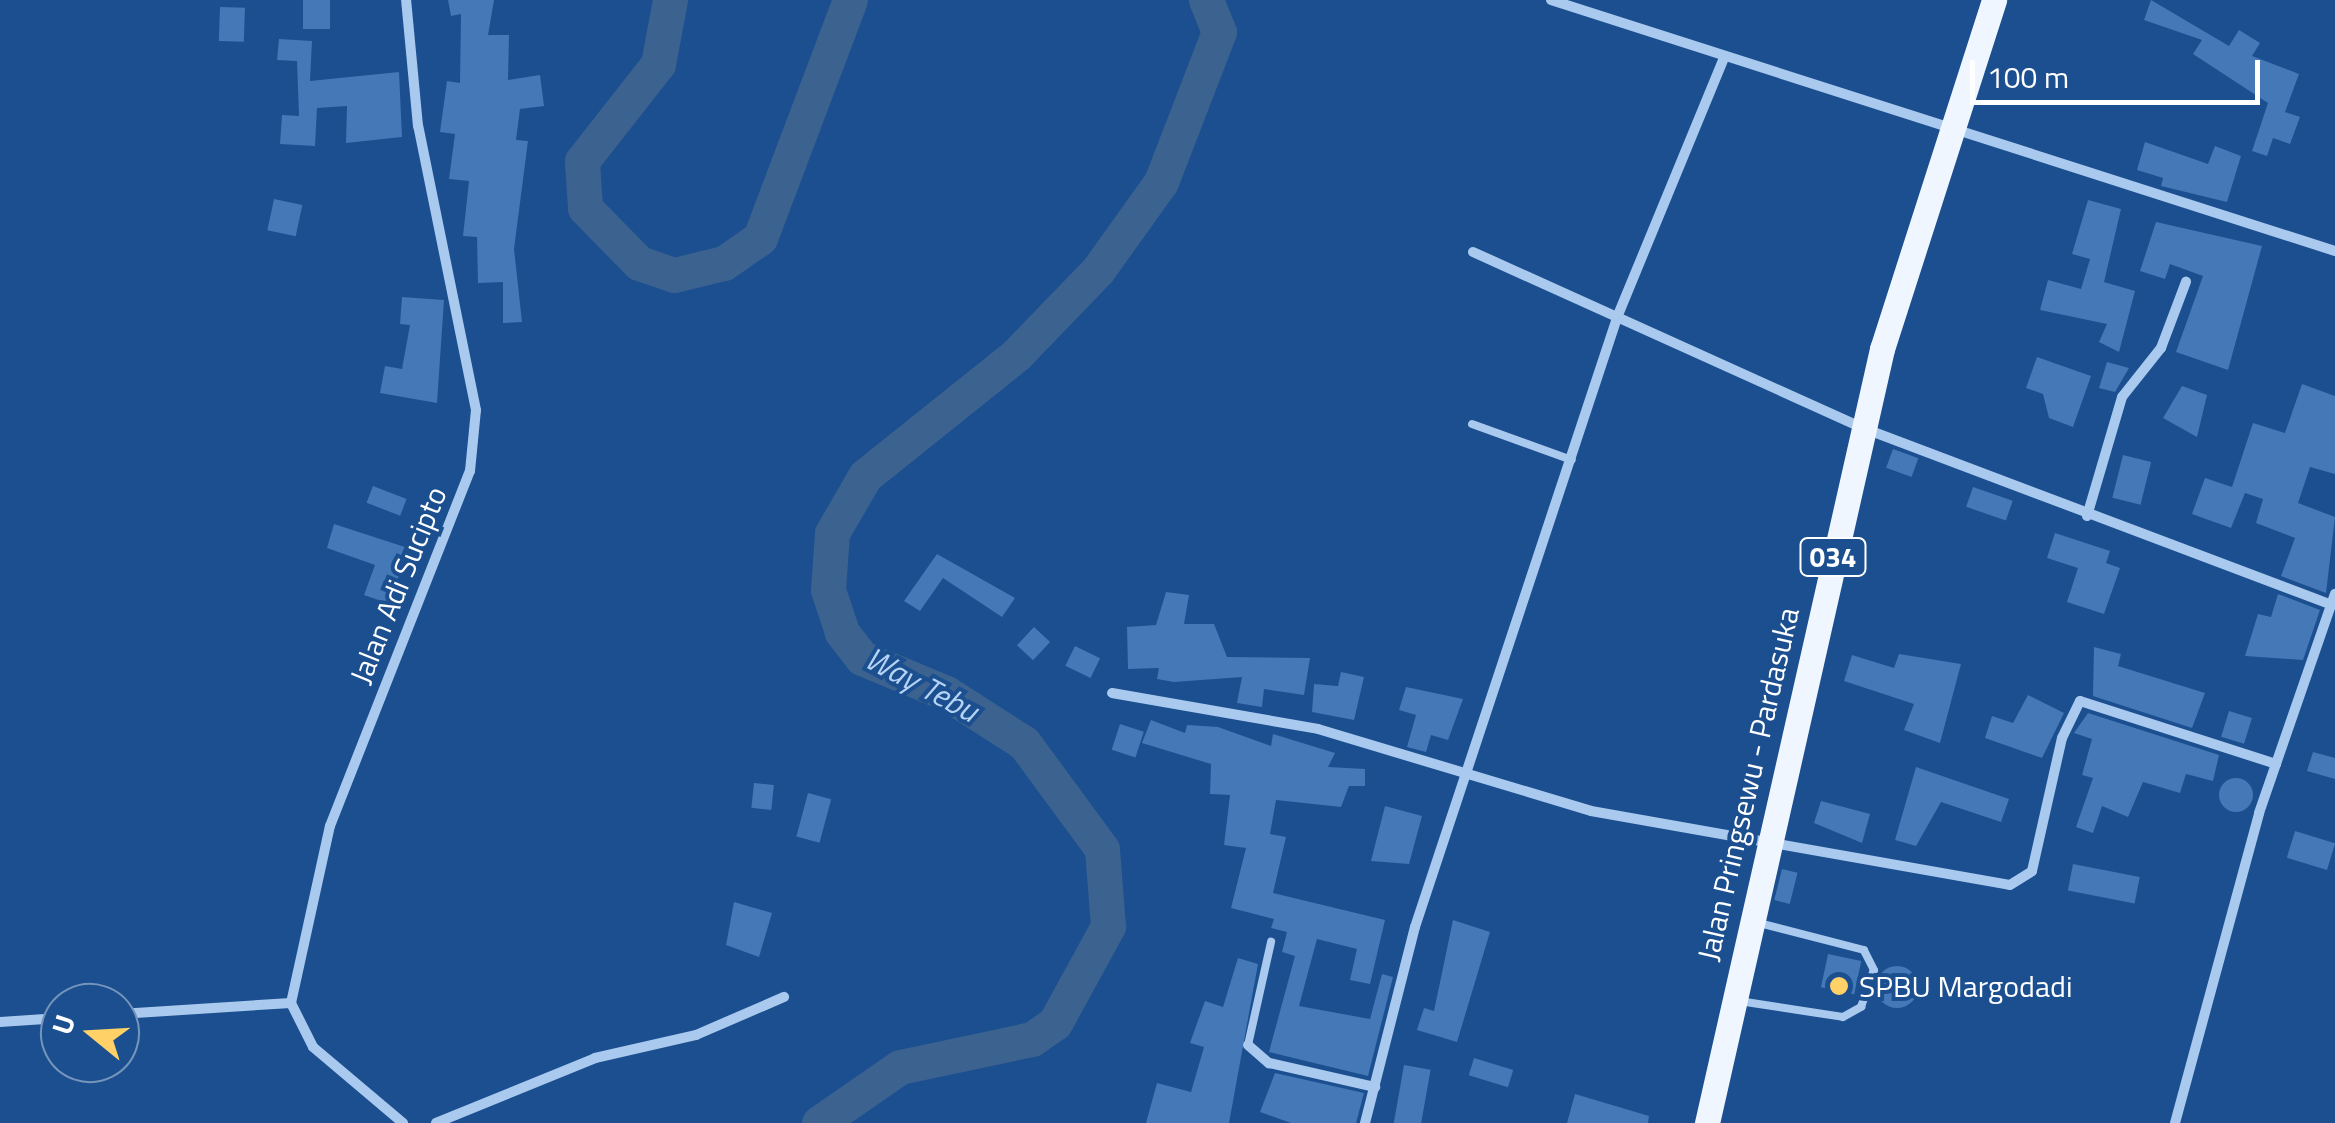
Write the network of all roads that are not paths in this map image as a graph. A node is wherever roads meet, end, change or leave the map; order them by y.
1 (406, 0) edge
2 (1551, 0) edge
3 (1994, 0) edge
4 (1724, 58) junction
5 (1947, 130) junction
6 (2335, 251) edge
7 (1473, 252) dead end
8 (2186, 282) dead end
9 (1618, 316) junction
10 (1472, 424) dead end
11 (1863, 428) junction
12 (1573, 460) junction
13 (2087, 516) junction
14 (2333, 600) edge
15 (1112, 693) dead end
16 (2276, 764) junction
17 (1466, 780) junction
18 (1768, 835) junction
19 (1749, 920) junction
20 (1271, 942) dead end
21 (784, 997) dead end
22 (1733, 1000) junction
23 (291, 1003) junction
24 (140, 1013) edge
25 (40, 1019) edge
26 (0, 1022) edge
27 (1248, 1045) joint
28 (1375, 1087) junction
29 (404, 1123) edge
30 (436, 1123) edge
31 (1365, 1123) edge
32 (1707, 1123) edge
33 (2175, 1123) edge

1 - 23 street, Jalan Adi Sucipto
2 - 4 street
3 - 5 main road, Jalan Pringsewu - Pardasuka / 034
4 - 5 street
4 - 9 street
5 - 6 street
5 - 11 main road, Jalan Pringsewu - Pardasuka / 034
7 - 9 street
8 - 13 street
9 - 11 street
9 - 12 street
10 - 12 lane
11 - 13 street
11 - 18 main road, Jalan Pringsewu - Pardasuka / 034
12 - 17 street
13 - 14 street
14 - 16 street
15 - 17 street
16 - 18 street
16 - 33 street
17 - 18 street
17 - 28 street
18 - 19 main road, Jalan Pringsewu - Pardasuka / 034
19 - 22 main road, Jalan Pringsewu - Pardasuka / 034
19 - 22 lane
20 - 27 lane
21 - 30 street
22 - 32 main road, Jalan Pringsewu - Pardasuka / 034
23 - 24 street
23 - 29 street
25 - 26 street
27 - 28 street
28 - 31 street

